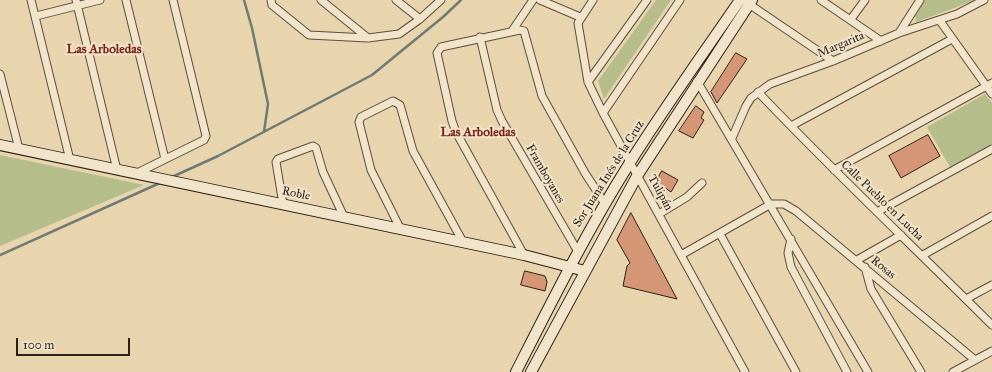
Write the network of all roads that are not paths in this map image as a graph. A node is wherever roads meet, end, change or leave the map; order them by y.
1 (31, 0) edge
2 (100, 0) edge
3 (126, 0) edge
4 (173, 0) edge
5 (271, 0) edge
6 (321, 0) edge
7 (396, 0) edge
8 (441, 0) edge
9 (533, 0) edge
10 (540, 0) edge
11 (593, 0) edge
12 (647, 0) edge
13 (680, 0) edge
14 (740, 0) edge
15 (821, 0) edge
16 (865, 0) edge
17 (920, 0) edge
18 (984, 0) edge
19 (749, 2) edge
20 (77, 3) edge
21 (36, 16) junction
22 (580, 17) junction
23 (420, 19) junction
24 (851, 19) junction
25 (940, 21) junction
26 (512, 31) junction
27 (899, 34) junction
28 (480, 37) junction
29 (368, 38) junction
30 (952, 39) junction
31 (881, 40) junction
32 (833, 62) junction
33 (0, 74) edge
34 (697, 81) junction
35 (588, 82) junction
36 (989, 85) edge
37 (758, 92) junction
38 (992, 94) edge
39 (664, 111) junction
40 (603, 113) junction
41 (674, 118) junction
42 (791, 126) junction
43 (732, 138) junction
44 (0, 145) edge
45 (19, 149) junction
46 (992, 149) edge
47 (165, 159) junction
48 (70, 160) junction
49 (630, 162) junction
50 (117, 170) junction
51 (834, 170) junction
52 (135, 174) junction
53 (637, 176) junction
54 (702, 183) dead end
55 (283, 204) junction
56 (605, 204) junction
57 (771, 204) junction
58 (876, 212) junction
59 (659, 214) junction
60 (992, 216) edge
61 (344, 217) junction
62 (401, 230) junction
63 (720, 234) junction
64 (901, 235) junction
65 (791, 239) junction
66 (463, 242) junction
67 (577, 250) junction
68 (524, 255) junction
69 (681, 255) junction
70 (923, 255) junction
71 (857, 260) junction
72 (570, 266) junction
73 (864, 267) junction
74 (585, 270) junction
75 (992, 285) edge
76 (966, 299) junction
77 (992, 325) edge
78 (992, 351) edge
79 (975, 360) junction
80 (516, 372) edge
81 (531, 372) edge
82 (745, 372) edge
83 (796, 372) edge
84 (847, 372) edge
85 (868, 372) edge
86 (921, 372) edge
87 (954, 372) edge

1 - 21 street
2 - 20 street
3 - 47 street
4 - 47 street
5 - 29 street
6 - 29 street
7 - 23 street
8 - 23 street
9 - 26 street
10 - 22 street
11 - 22 street
12 - 35 street
13 - 40 street
14 - 39 main road, Sor Juana Inés de la Cruz
15 - 24 street
16 - 24 street
17 - 27 street
18 - 25 street, Margarita
19 - 32 street
19 - 34 main road, Sor Juana Inés de la Cruz
20 - 21 street
20 - 50 street
21 - 48 street
22 - 35 street, Tulipán
23 - 29 street
24 - 31 street
25 - 27 street, Margarita
25 - 30 street
26 - 28 street
26 - 56 street
27 - 31 street, Margarita
28 - 67 street, Framboyanes
28 - 68 street
30 - 36 street
30 - 42 street
31 - 32 street, Margarita
32 - 37 street, Margarita
33 - 45 street
34 - 41 main road, Sor Juana Inés de la Cruz
34 - 43 street
35 - 40 street, Tulipán
36 - 38 street
36 - 51 street
37 - 42 street, Calle Pueblo en Lucha
37 - 43 street, Margarita
39 - 41 main road
39 - 49 main road, Sor Juana Inés de la Cruz
40 - 49 street, Tulipán
41 - 53 main road, Sor Juana Inés de la Cruz
42 - 51 street, Calle Pueblo en Lucha
43 - 57 street
44 - 45 main road, Roble
45 - 48 main road, Roble
46 - 58 street
47 - 52 street
48 - 50 main road, Roble
49 - 53 street, Tulipán
49 - 56 main road, Sor Juana Inés de la Cruz
50 - 52 main road, Roble
51 - 58 street, Calle Pueblo en Lucha
52 - 55 main road, Roble
53 - 59 street, Tulipán
53 - 74 main road, Sor Juana Inés de la Cruz
54 - 59 street
55 - 61 main road, Roble
55 - 61 street
56 - 67 main road, Sor Juana Inés de la Cruz
57 - 63 street
57 - 65 street
57 - 71 street, Rosas
58 - 64 street, Calle Pueblo en Lucha
59 - 69 street, Tulipán
60 - 70 street
61 - 62 main road, Roble
62 - 66 main road, Roble
62 - 66 street
63 - 69 street
63 - 83 street
64 - 70 street, Calle Pueblo en Lucha
64 - 71 street
65 - 84 street
65 - 85 street
66 - 68 main road, Roble
67 - 72 main road, Sor Juana Inés de la Cruz
68 - 72 main road, Roble
69 - 82 street, Tulipán
70 - 76 street, Calle Pueblo en Lucha
71 - 73 street, Rosas
72 - 74 main road, Roble
72 - 80 main road, Sor Juana Inés de la Cruz
73 - 79 street, Rosas
73 - 86 street
74 - 81 main road, Sor Juana Inés de la Cruz
75 - 76 street
76 - 77 street, Calle Pueblo en Lucha
78 - 79 street
79 - 87 street

